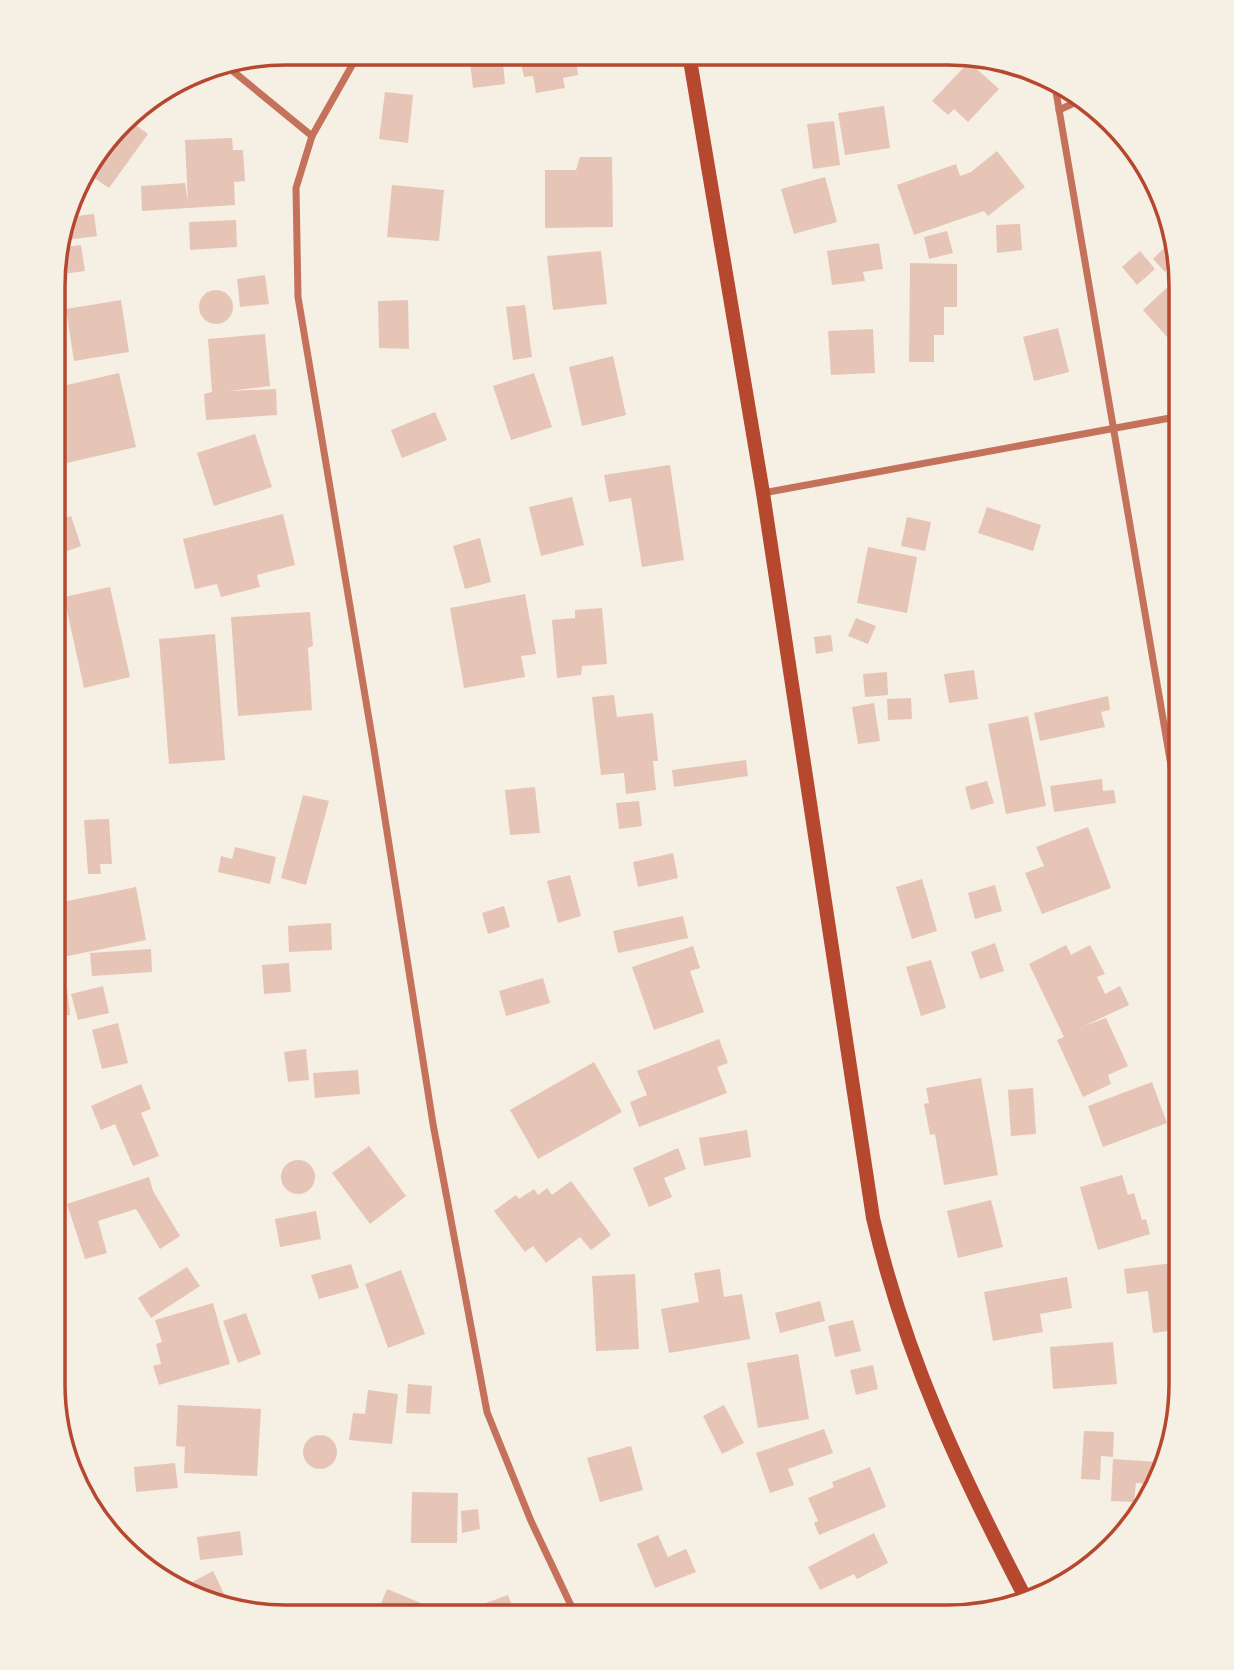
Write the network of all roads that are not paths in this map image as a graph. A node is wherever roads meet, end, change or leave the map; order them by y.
1 (352, 65) edge
2 (691, 65) edge
3 (233, 71) edge
4 (1056, 93) edge
5 (1074, 104) edge
6 (1059, 110) junction
7 (312, 136) junction
8 (1169, 418) edge
9 (1114, 428) junction
10 (763, 494) junction
11 (1169, 753) edge
12 (1022, 1593) edge
13 (571, 1605) edge

1 - 7 street
2 - 10 main road
3 - 7 street
4 - 6 street
5 - 6 street
6 - 9 street
7 - 13 street
8 - 9 street
9 - 10 street
9 - 11 street
10 - 12 main road

